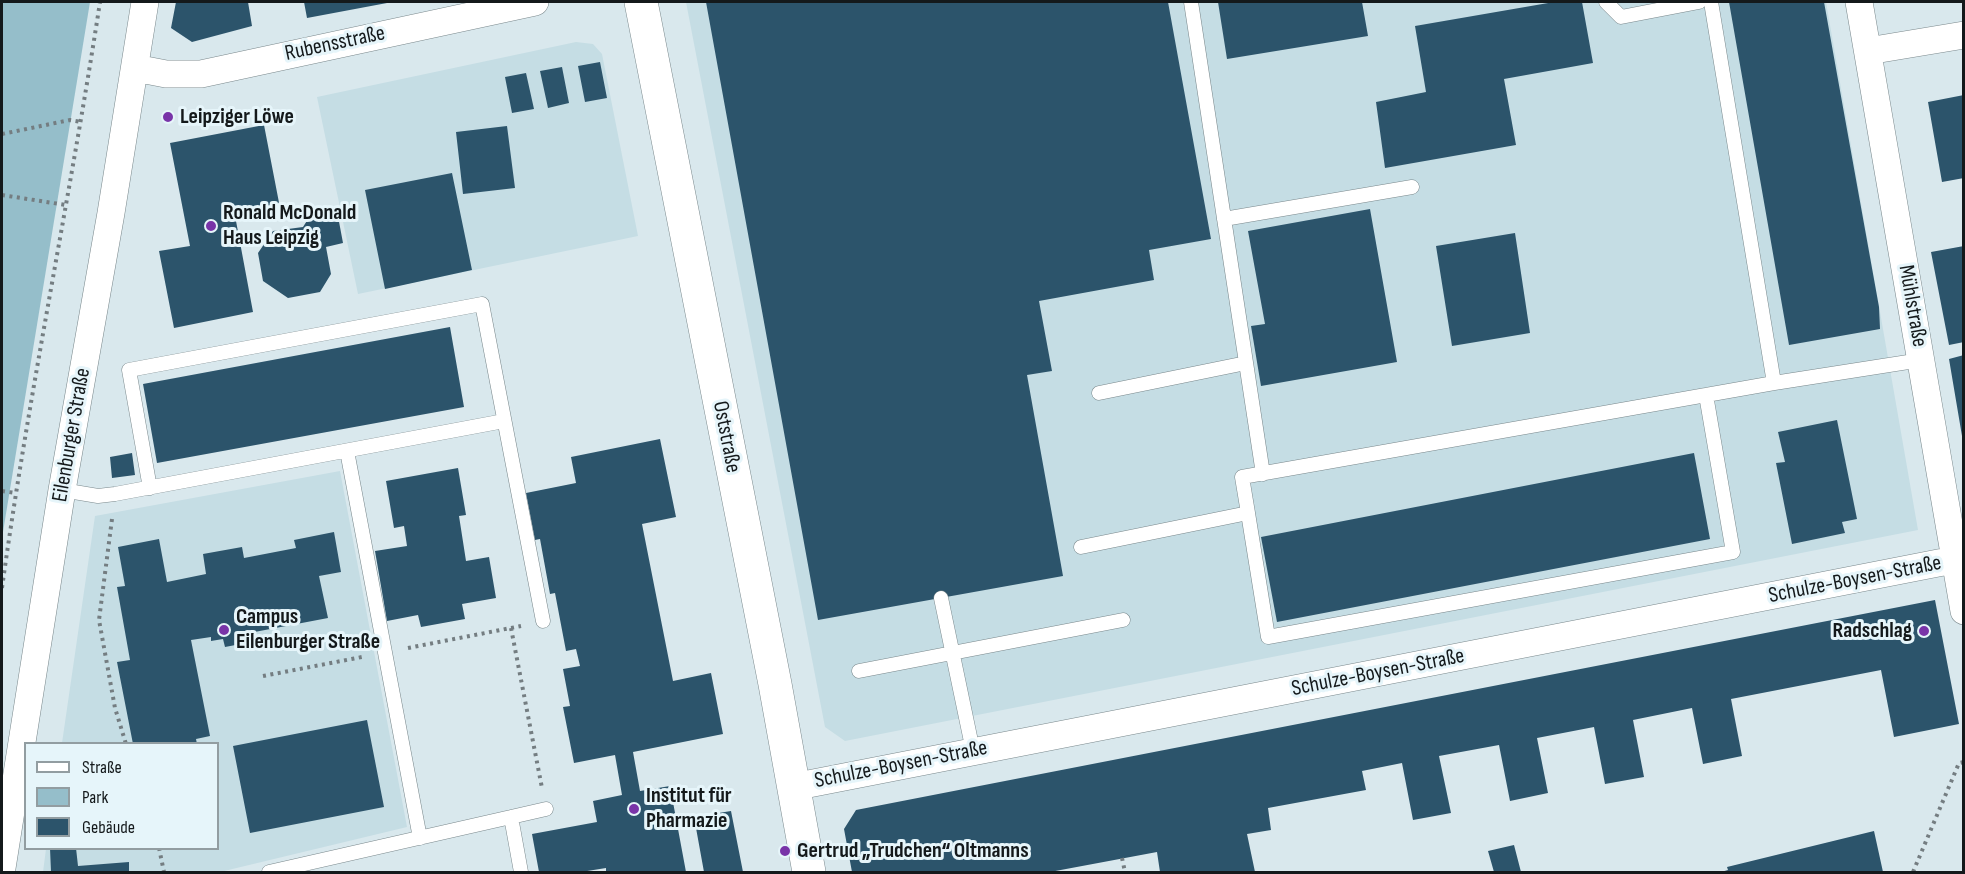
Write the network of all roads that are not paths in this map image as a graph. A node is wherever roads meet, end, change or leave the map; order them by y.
1 (145, 2) edge
2 (535, 2) edge
3 (641, 2) edge
4 (1191, 2) edge
5 (1606, 2) edge
6 (1699, 2) edge
7 (1712, 2) edge
8 (1859, 2) edge
9 (1964, 35) edge
10 (1868, 51) junction
11 (135, 68) junction
12 (1412, 187) dead end
13 (1224, 219) junction
14 (1922, 360) junction
15 (1246, 363) junction
16 (1774, 383) junction
17 (1099, 393) dead end
18 (1706, 395) junction
19 (504, 421) junction
20 (347, 451) junction
21 (1263, 474) junction
22 (150, 488) junction
23 (62, 490) junction
24 (1248, 513) junction
25 (1081, 547) dead end
26 (1959, 560) edge
27 (941, 598) dead end
28 (1964, 610) edge
29 (543, 621) dead end
30 (1124, 621) dead end
31 (954, 653) junction
32 (859, 671) dead end
33 (973, 751) junction
34 (793, 787) junction
35 (546, 809) road end
36 (511, 817) junction
37 (420, 838) junction
38 (2, 868) edge
39 (269, 873) edge
40 (521, 873) edge
41 (809, 873) edge

1 - 11 street, Eilenburger Straße
2 - 11 street, Rubensstraße
3 - 34 street, Oststraße
4 - 13 lane
5 - 6 lane
7 - 16 lane
8 - 10 street, Mühlstraße
9 - 10 street
10 - 14 street, Mühlstraße
11 - 23 street, Eilenburger Straße
12 - 13 lane
13 - 15 lane
14 - 16 lane
14 - 26 street, Mühlstraße
15 - 17 lane
15 - 21 lane
16 - 18 lane
18 - 21 lane
18 - 24 lane
19 - 20 lane
19 - 22 lane
19 - 29 lane
20 - 22 lane
20 - 37 lane
21 - 24 lane
22 - 23 lane
23 - 38 street, Eilenburger Straße
24 - 25 lane
26 - 28 street, Mühlstraße
26 - 33 street, Schulze-Boysen-Straße
27 - 31 lane
30 - 31 lane
31 - 32 lane
31 - 33 lane
33 - 34 street, Schulze-Boysen-Straße
34 - 41 street, Oststraße
35 - 36 lane
36 - 37 lane
36 - 40 lane
37 - 39 lane

